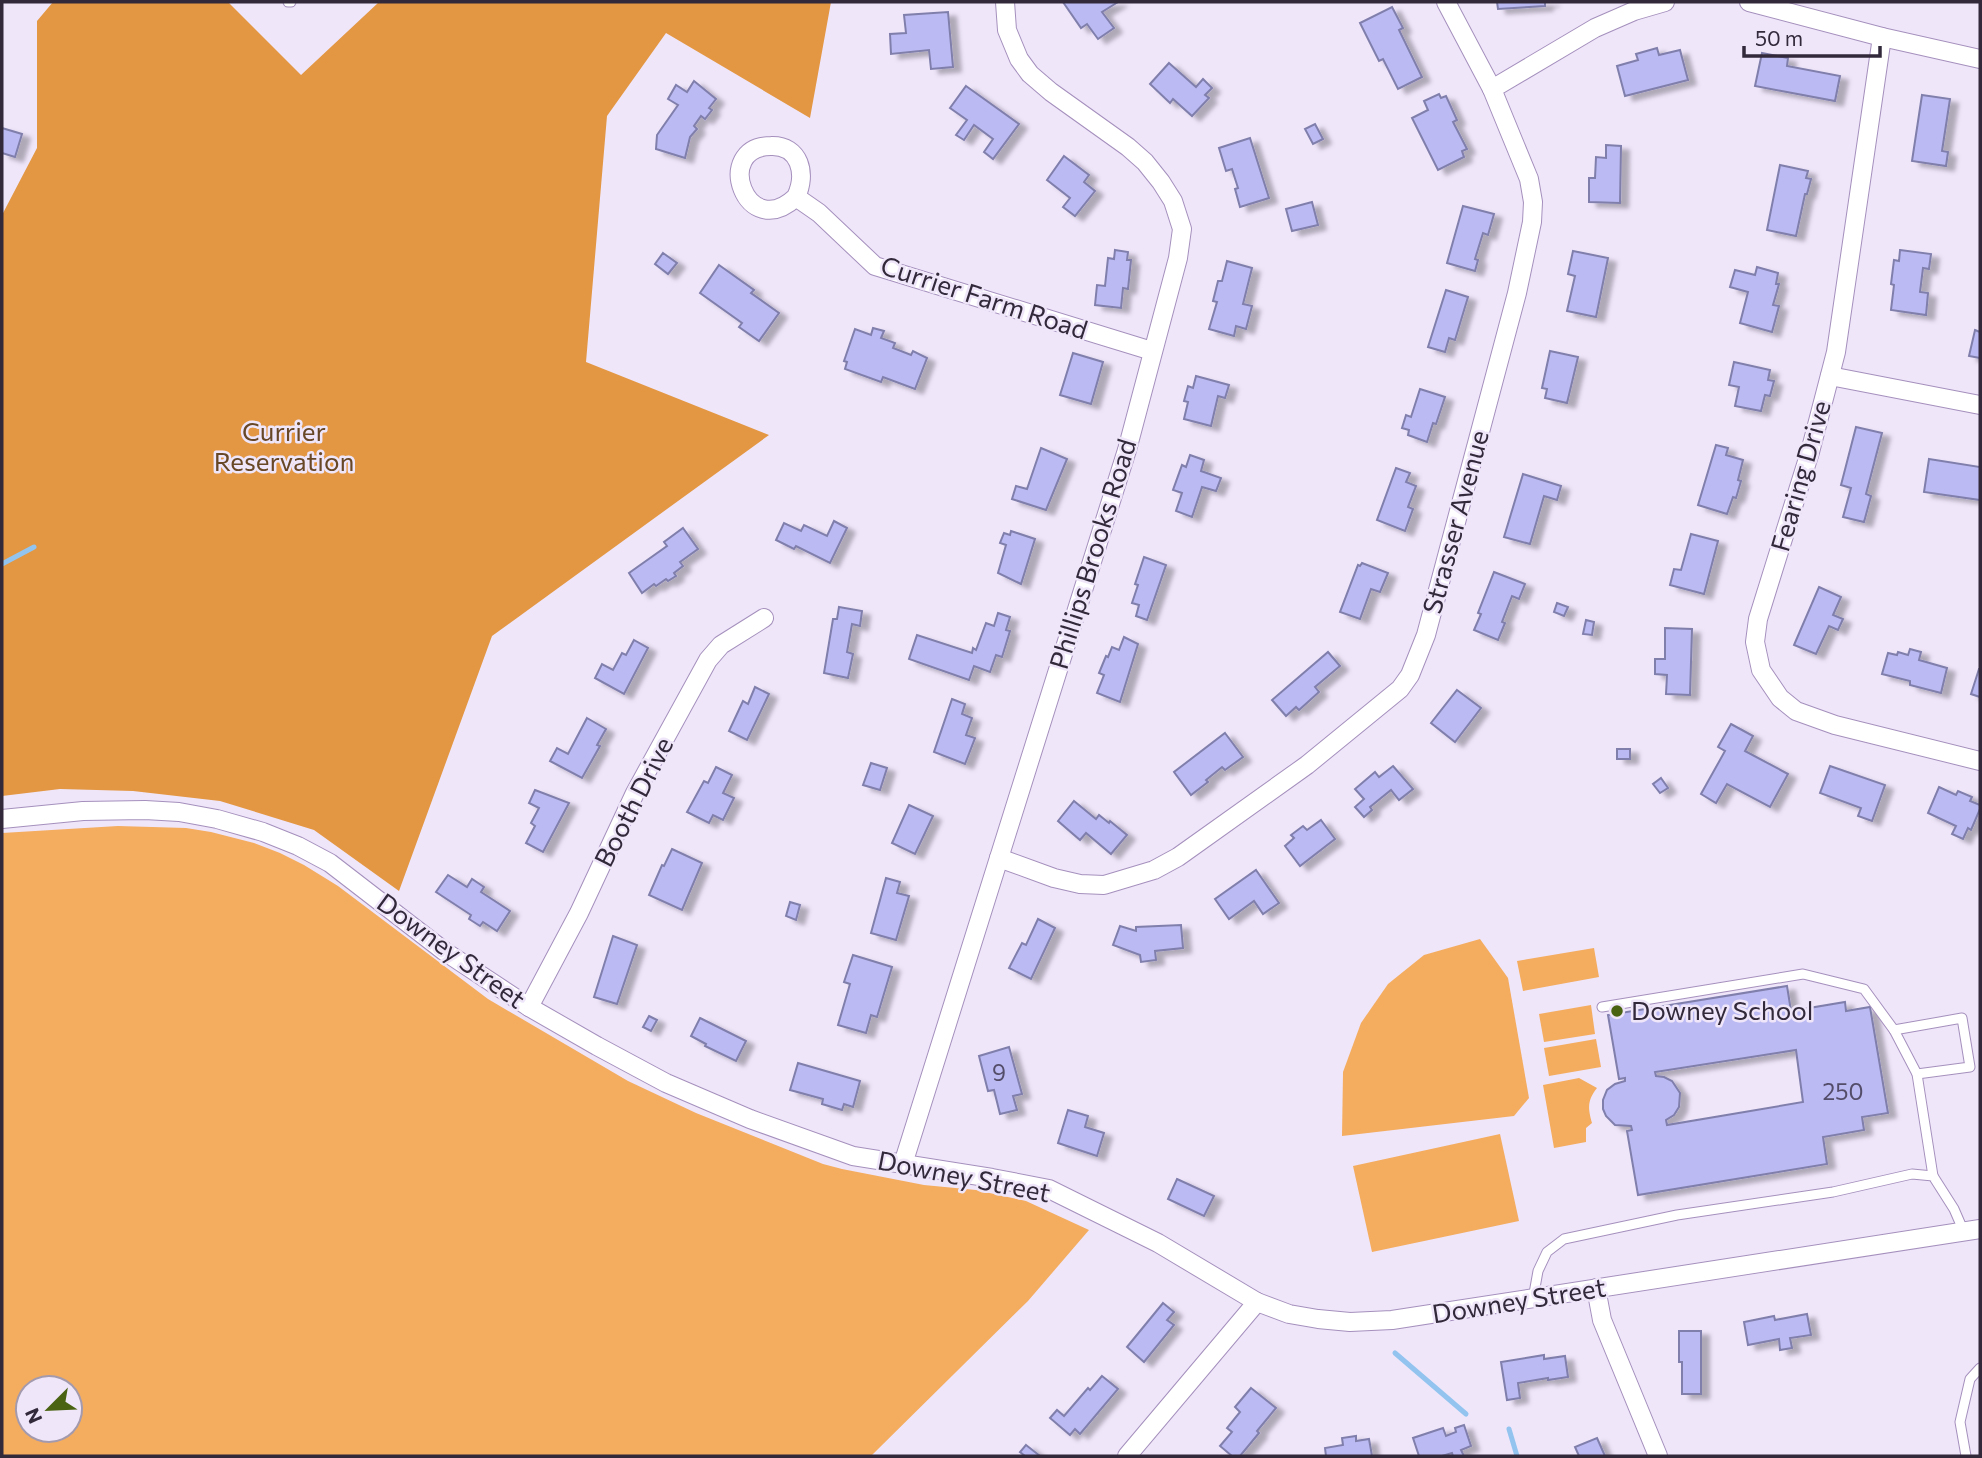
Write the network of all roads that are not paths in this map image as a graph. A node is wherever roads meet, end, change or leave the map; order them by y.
1 (1005, 2) edge
2 (1446, 2) edge
3 (1665, 2) edge
4 (1749, 2) edge
5 (1882, 37) junction
6 (1980, 59) edge
7 (1492, 89) junction
8 (796, 197) dead end
9 (1152, 351) junction
10 (1830, 376) junction
11 (1980, 405) edge
12 (764, 618) dead end
13 (1980, 761) edge
14 (2, 819) edge
15 (999, 858) junction
16 (529, 1007) junction
17 (1602, 1007) dead end
18 (1894, 1030) junction
19 (1917, 1074) junction
20 (903, 1164) junction
21 (1933, 1176) junction
22 (1972, 1231) edge
23 (1596, 1288) junction
24 (1533, 1299) junction
25 (1257, 1302) junction
26 (1980, 1368) edge
27 (1127, 1456) edge
28 (1658, 1456) edge
29 (1966, 1456) edge

1 - 9 street, Phillips Brooks Road
2 - 7 street
3 - 7 street
4 - 5 street
5 - 6 street
5 - 10 street, Fearing Drive
7 - 15 street, Strasser Avenue
8 - 9 street, Currier Farm Road
9 - 15 street, Phillips Brooks Road
10 - 11 street
10 - 13 street, Fearing Drive
12 - 16 street, Booth Drive
14 - 16 street, Downey Street
15 - 20 street, Phillips Brooks Road
16 - 20 street, Downey Street
17 - 18 lane
18 - 19 lane
18 - 19 lane
19 - 21 lane
20 - 25 street, Downey Street
21 - 22 lane
21 - 24 lane
22 - 23 street, Downey Street
23 - 24 street, Downey Street
23 - 28 street
24 - 25 street, Downey Street
25 - 27 street
26 - 29 lane

